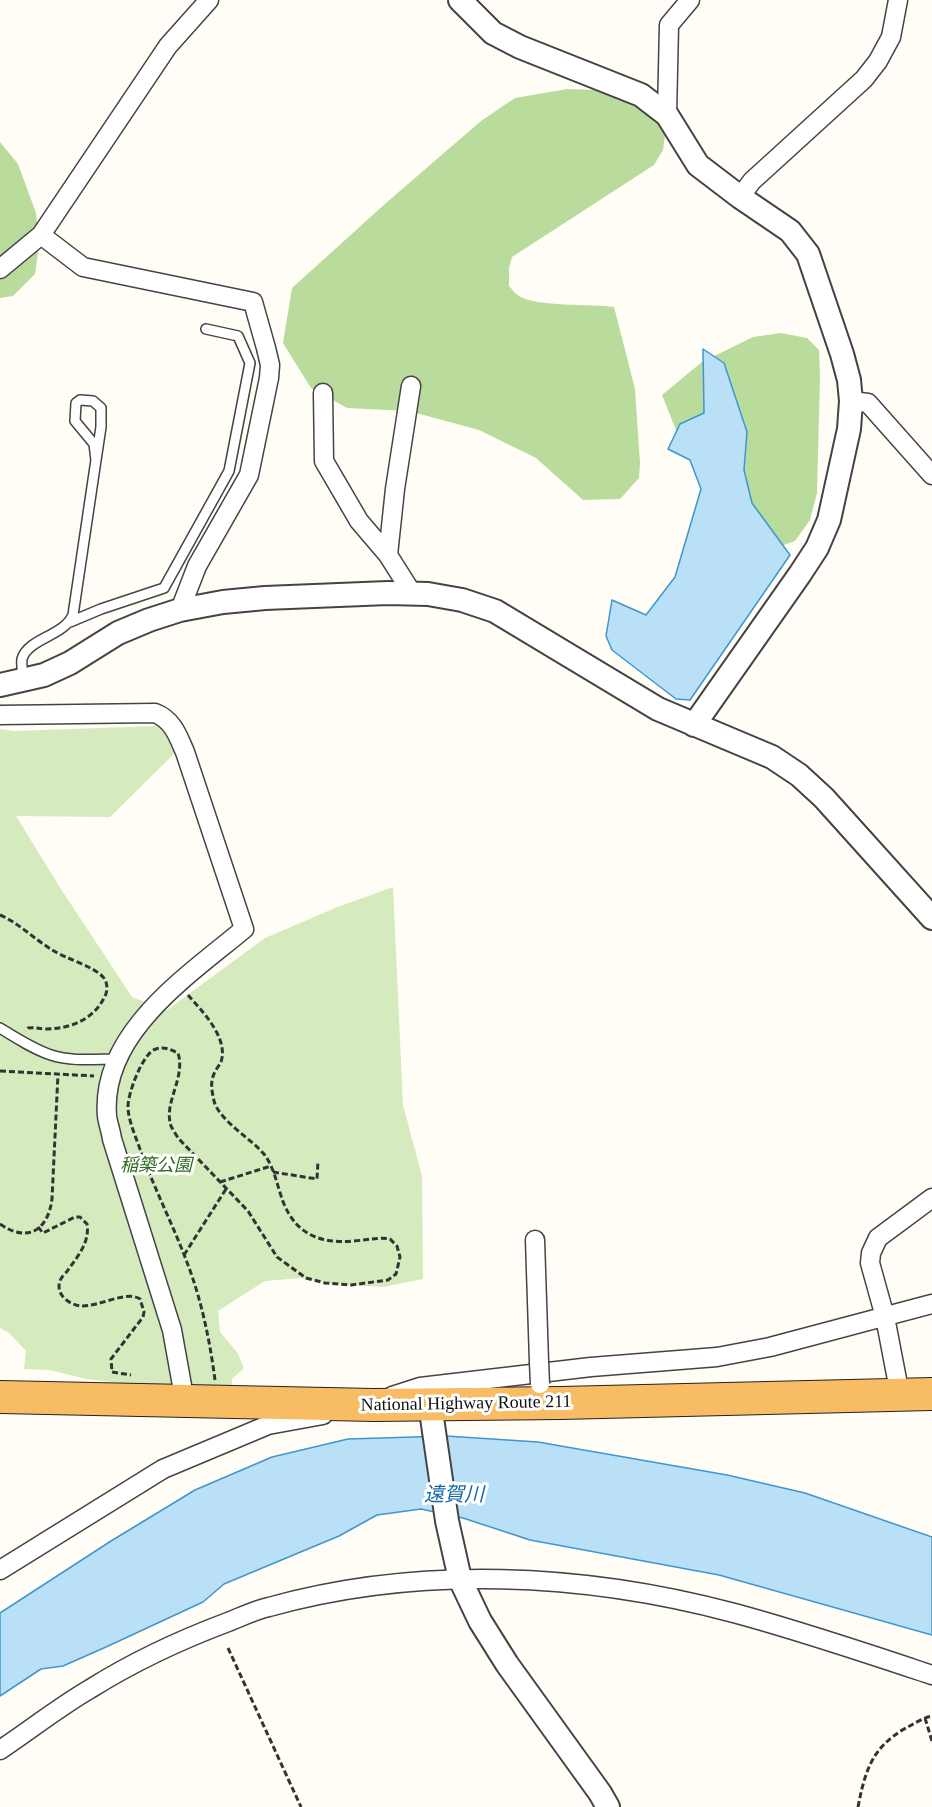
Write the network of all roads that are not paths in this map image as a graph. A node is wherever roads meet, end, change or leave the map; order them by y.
1 (209, 0) edge
2 (460, 0) edge
3 (690, 0) edge
4 (898, 0) edge
5 (667, 115) junction
6 (740, 197) junction
7 (41, 235) junction
8 (0, 269) edge
9 (206, 329) dead end
10 (411, 386) dead end
11 (323, 393) dead end
12 (851, 401) junction
13 (96, 460) junction
14 (932, 475) edge
15 (388, 555) junction
16 (412, 593) junction
17 (180, 610) junction
18 (70, 622) junction
19 (23, 682) junction
20 (0, 685) edge
21 (0, 715) edge
22 (694, 725) junction
23 (932, 918) edge
24 (0, 1028) edge
25 (118, 1059) junction
26 (932, 1198) edge
27 (535, 1240) dead end
28 (932, 1304) edge
29 (885, 1317) junction
30 (540, 1393) junction
31 (932, 1394) edge
32 (900, 1395) junction
33 (0, 1397) edge
34 (185, 1402) junction
35 (374, 1405) junction
36 (430, 1410) junction
37 (0, 1570) edge
38 (460, 1579) junction
39 (932, 1674) edge
40 (0, 1750) edge
41 (608, 1807) edge

1 - 7 street
2 - 5 street
3 - 5 street
4 - 6 street
5 - 6 street
6 - 12 street
7 - 8 street
7 - 17 street
9 - 18 lane
10 - 15 street
11 - 15 street
12 - 14 street
12 - 22 street
13 - 13 lane
13 - 18 lane
15 - 16 street
16 - 17 street
16 - 22 street
17 - 19 street
18 - 19 lane
19 - 20 street
21 - 25 street
22 - 23 street
24 - 25 lane
25 - 34 street
26 - 29 street
27 - 30 street, bridge
28 - 29 street
29 - 32 street
29 - 35 street
30 - 32 highway, National Highway Route 211
30 - 36 highway, National Highway Route 211
31 - 32 highway, National Highway Route 211
33 - 34 highway, National Highway Route 211
34 - 35 highway, National Highway Route 211
35 - 36 highway, National Highway Route 211
35 - 37 street
36 - 38 street
38 - 39 street
38 - 40 street
38 - 41 street

